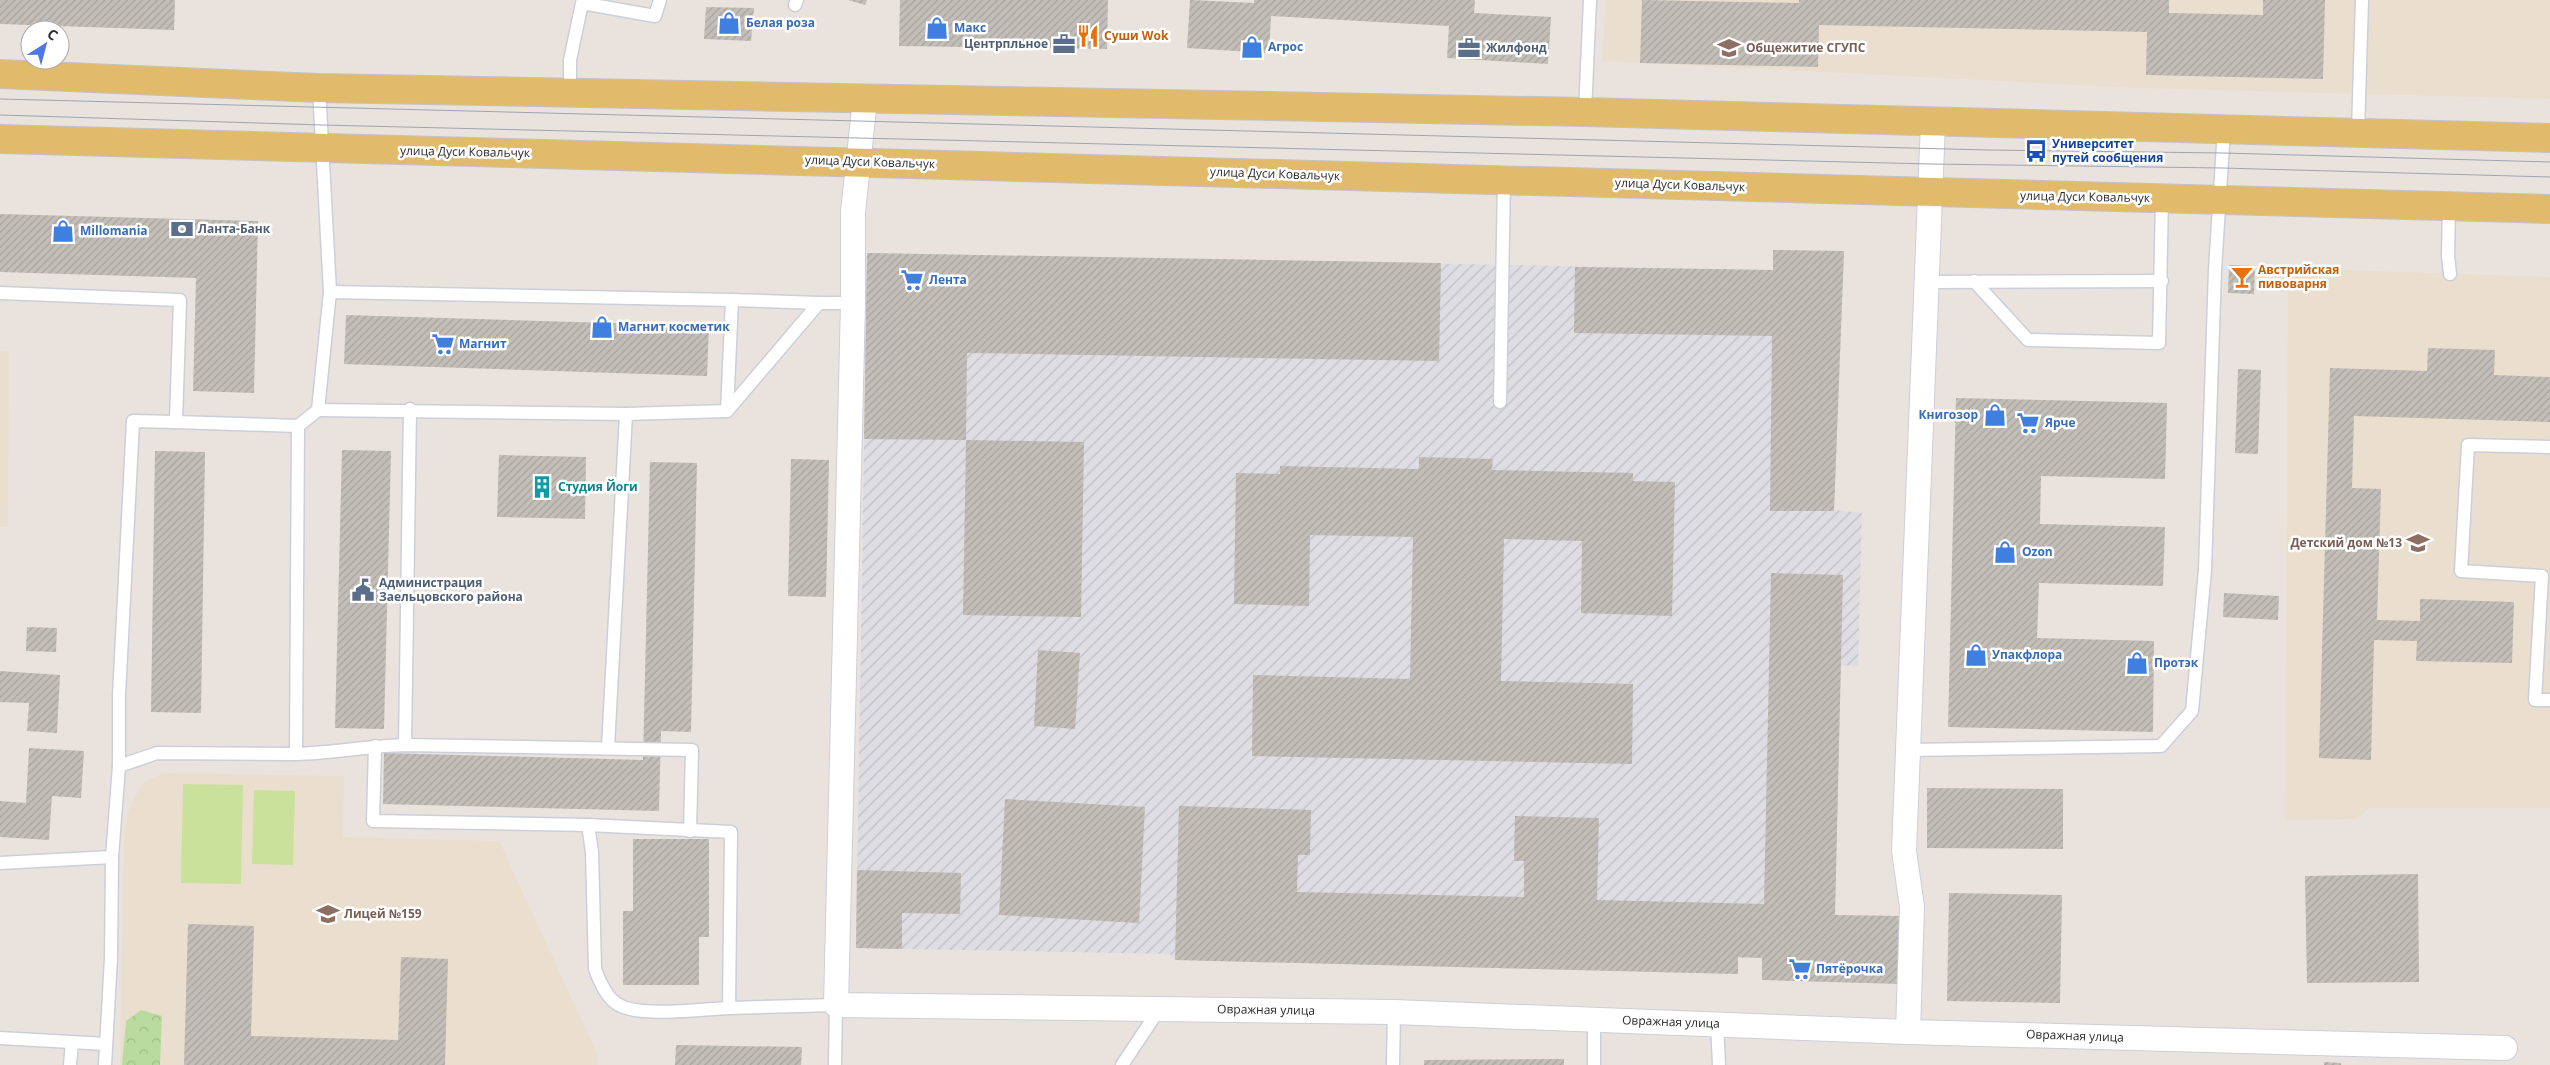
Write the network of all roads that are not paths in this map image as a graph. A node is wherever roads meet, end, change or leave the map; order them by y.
1 (660, 0) edge
2 (1590, 0) edge
3 (2362, 0) edge
4 (582, 2) edge
5 (0, 74) edge
6 (320, 88) junction
7 (570, 93) junction
8 (865, 99) junction
9 (1585, 112) junction
10 (1933, 122) junction
11 (2224, 129) junction
12 (2358, 132) junction
13 (2550, 138) edge
14 (0, 139) edge
15 (324, 149) junction
16 (858, 162) junction
17 (1504, 180) junction
18 (1931, 192) junction
19 (2162, 198) junction
20 (2220, 200) junction
21 (2449, 206) junction
22 (2550, 209) edge
23 (2450, 274) dead end
24 (1974, 281) junction
25 (2162, 281) junction
26 (1928, 282) junction
27 (330, 292) junction
28 (0, 293) edge
29 (732, 300) junction
30 (853, 303) junction
31 (819, 304) junction
32 (1500, 402) dead end
33 (410, 409) junction
34 (318, 410) junction
35 (727, 411) junction
36 (626, 414) junction
37 (176, 422) junction
38 (298, 426) junction
39 (2550, 447) edge
40 (2550, 700) edge
41 (405, 745) junction
42 (374, 746) junction
43 (608, 747) junction
44 (1908, 750) junction
45 (296, 754) junction
46 (119, 766) junction
47 (588, 825) junction
48 (690, 831) junction
49 (112, 857) junction
50 (0, 863) edge
51 (836, 1005) junction
52 (729, 1008) junction
53 (1160, 1008) junction
54 (1394, 1012) junction
55 (1594, 1020) junction
56 (1716, 1024) junction
57 (1908, 1032) junction
58 (0, 1038) edge
59 (72, 1042) junction
60 (106, 1044) junction
61 (2505, 1048) dead end
62 (70, 1065) edge
63 (105, 1065) edge
64 (835, 1065) edge
65 (1122, 1065) edge
66 (1393, 1065) edge
67 (1594, 1065) edge
68 (1719, 1065) edge

1 - 4 lane
2 - 9 lane
3 - 12 lane
4 - 7 lane
5 - 6 main road
6 - 7 main road
6 - 15 lane
7 - 8 main road
8 - 9 main road
8 - 16 street
9 - 10 main road
10 - 11 main road
10 - 18 street
11 - 12 main road
11 - 20 lane
12 - 13 main road
14 - 15 main road, улица Дуси Ковальчук
15 - 16 main road, улица Дуси Ковальчук
15 - 27 lane
16 - 17 main road, улица Дуси Ковальчук
16 - 30 street
17 - 18 main road, улица Дуси Ковальчук
17 - 32 lane
18 - 19 main road, улица Дуси Ковальчук
18 - 26 street
19 - 20 main road, улица Дуси Ковальчук
19 - 25 lane
20 - 21 main road, улица Дуси Ковальчук
20 - 44 lane
21 - 22 main road, улица Дуси Ковальчук
21 - 23 lane
24 - 25 lane
24 - 25 lane
24 - 26 lane
26 - 44 street
27 - 29 lane
27 - 34 lane
28 - 37 lane
29 - 31 lane
29 - 35 lane
30 - 31 lane
30 - 51 street
31 - 35 lane
33 - 34 lane
33 - 36 lane
33 - 41 lane
34 - 38 lane
35 - 36 lane
36 - 43 lane
37 - 38 lane
37 - 46 lane
38 - 45 lane
39 - 40 lane
41 - 42 lane
41 - 43 lane
42 - 45 lane
42 - 47 lane
43 - 48 lane
44 - 57 street
45 - 46 lane
46 - 49 lane
47 - 48 lane
47 - 52 lane
48 - 52 lane
49 - 50 lane
49 - 60 lane
51 - 52 lane
51 - 53 street, Овражная улица
51 - 64 lane
53 - 54 street, Овражная улица
53 - 65 lane
54 - 55 street, Овражная улица
54 - 66 lane
55 - 56 street, Овражная улица
55 - 67 lane
56 - 57 street, Овражная улица
56 - 68 lane
57 - 61 street, Овражная улица
58 - 59 lane
59 - 60 lane
59 - 62 lane
60 - 63 lane

